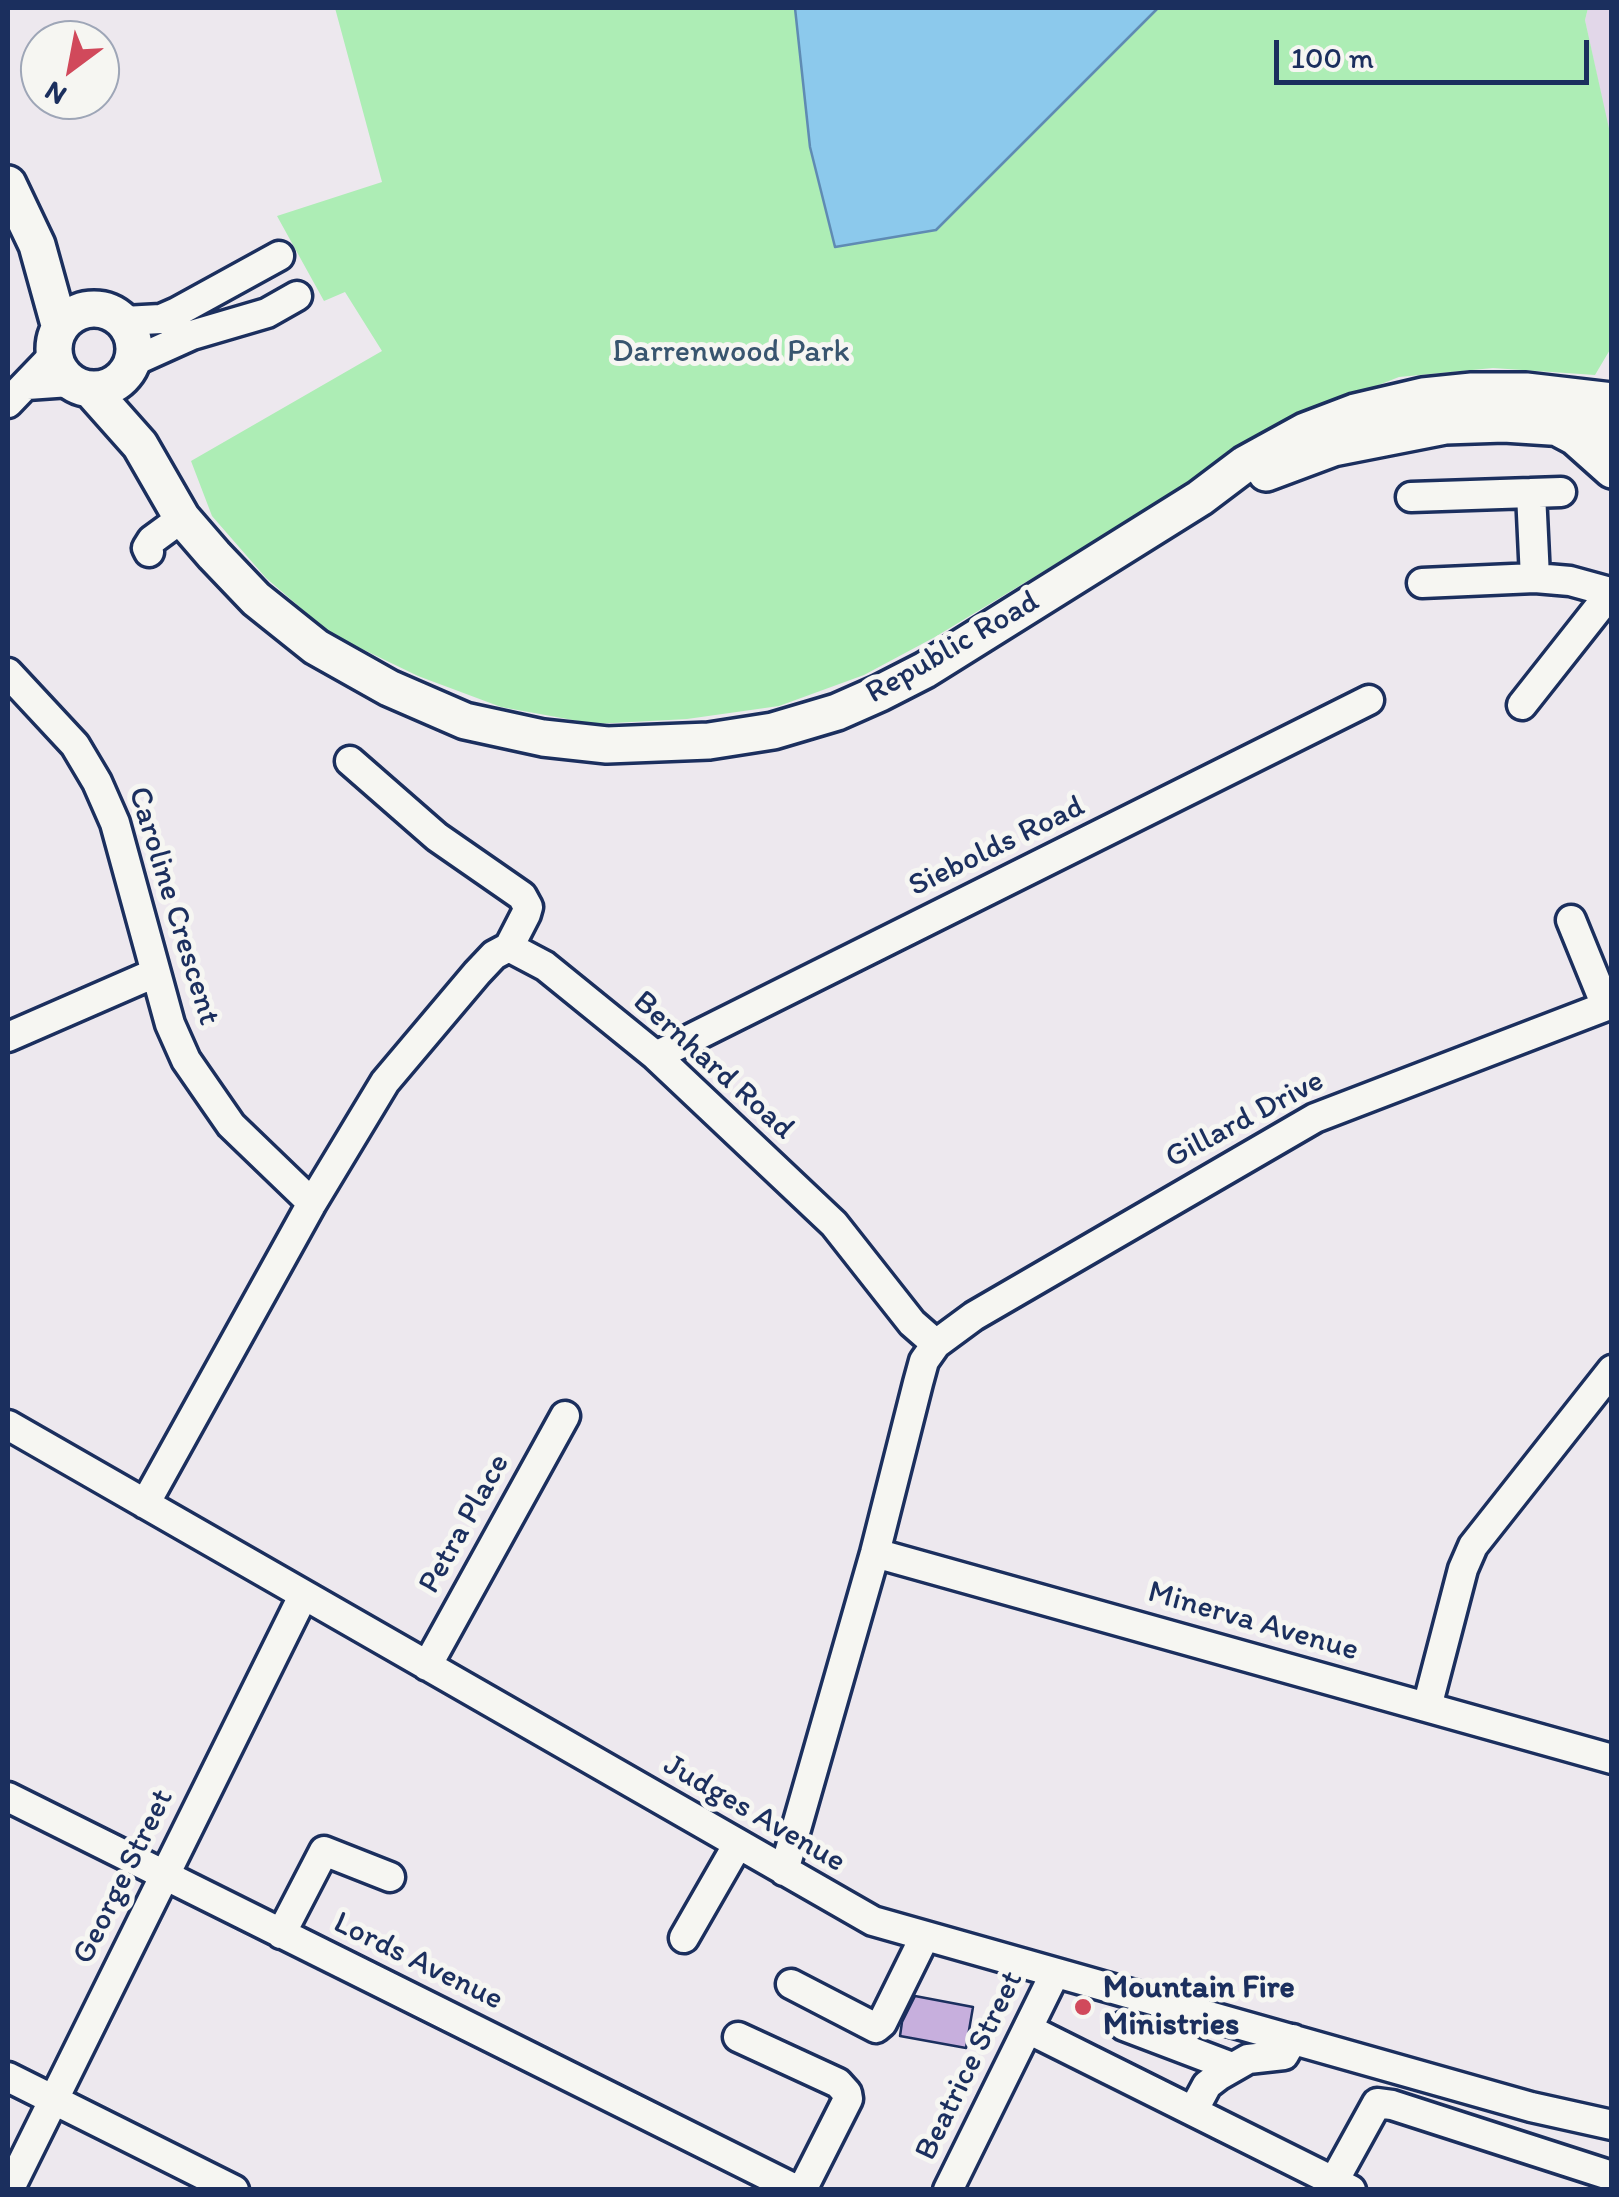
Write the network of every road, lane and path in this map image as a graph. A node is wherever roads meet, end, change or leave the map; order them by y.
1 (8, 184) edge
2 (37, 245) junction
3 (279, 256) dead end
4 (298, 296) dead end
5 (111, 316) junction
6 (69, 364) junction
7 (130, 367) junction
8 (17, 394) edge
9 (1612, 401) edge
10 (1557, 427) junction
11 (1612, 431) edge
12 (140, 445) junction
13 (1612, 470) edge
14 (1561, 492) dead end
15 (1531, 494) junction
16 (1200, 498) junction
17 (1411, 498) dead end
18 (182, 518) junction
19 (149, 552) dead end
20 (1535, 578) junction
21 (1422, 583) dead end
22 (1611, 592) edge
23 (8, 673) edge
24 (1369, 700) dead end
25 (1522, 705) dead end
26 (350, 761) dead end
27 (1571, 920) dead end
28 (509, 947) junction
29 (155, 973) junction
30 (1609, 1005) edge
31 (8, 1037) edge
32 (656, 1056) junction
33 (312, 1204) junction
34 (936, 1344) junction
35 (1611, 1372) edge
36 (565, 1416) dead end
37 (8, 1425) edge
38 (145, 1504) junction
39 (875, 1553) junction
40 (303, 1596) junction
41 (427, 1666) junction
42 (1426, 1707) junction
43 (1612, 1759) edge
44 (8, 1797) edge
45 (738, 1844) junction
46 (784, 1871) junction
47 (164, 1875) junction
48 (390, 1877) dead end
49 (282, 1934) junction
50 (925, 1936) junction
51 (684, 1938) dead end
52 (1055, 1973) junction
53 (790, 1984) dead end
54 (1124, 2026) dead end
55 (1028, 2029) junction
56 (738, 2037) dead end
57 (1293, 2040) junction
58 (1232, 2067) junction
59 (8, 2077) edge
60 (54, 2100) junction
61 (1531, 2107) junction
62 (1192, 2111) junction
63 (1612, 2125) edge
64 (1612, 2136) edge
65 (1612, 2176) edge
66 (1342, 2185) edge
67 (9, 2190) edge
68 (234, 2190) edge
69 (800, 2190) edge
70 (948, 2190) edge

1 - 2 main road, Republic Road
2 - 5 main road, Republic Road
2 - 6 main road, Republic Road
3 - 5 street
4 - 7 street
5 - 6 main road
5 - 7 main road
6 - 7 main road
6 - 8 street
6 - 12 main road, Republic Road
7 - 12 main road, Republic Road
9 - 16 main road, Republic Road
10 - 11 main road, Republic Road
10 - 13 main road
10 - 16 main road, Republic Road
12 - 18 main road, Republic Road
14 - 15 street
15 - 17 street
15 - 20 street
16 - 18 main road, Republic Road
18 - 19 street
20 - 21 street
20 - 22 street
22 - 25 street
23 - 29 street, Caroline Crescent
24 - 32 street, Siebolds Road
26 - 28 street
27 - 30 street
28 - 32 street, Bernhard Road
28 - 33 street
29 - 31 street
29 - 33 street, Caroline Crescent
30 - 34 street, Gillard Drive
32 - 34 street, Bernhard Road
33 - 38 street
34 - 39 street
35 - 42 street
36 - 41 street, Petra Place
37 - 38 street, Judges Avenue
38 - 40 street, Judges Avenue
39 - 42 street, Minerva Avenue
39 - 46 street
40 - 41 street, Judges Avenue
40 - 47 street, George Street
41 - 45 street, Judges Avenue
42 - 43 street, Minerva Avenue
44 - 47 street, Lords Avenue
45 - 46 street, Judges Avenue
45 - 51 street
46 - 50 street, Judges Avenue
47 - 49 street, Lords Avenue
47 - 60 street, George Street
48 - 49 street
49 - 69 street, Lords Avenue
50 - 52 street, Judges Avenue
50 - 53 street
52 - 55 street, Beatrice Street
52 - 57 street, Judges Avenue
54 - 58 street
55 - 62 street
55 - 70 street, Beatrice Street
56 - 69 street
57 - 58 street
57 - 61 street, Judges Avenue
58 - 62 street
59 - 60 street
60 - 67 street, George Street
60 - 68 street
61 - 63 street, Judges Avenue
61 - 64 street, Judges Avenue
62 - 66 street
65 - 66 street

